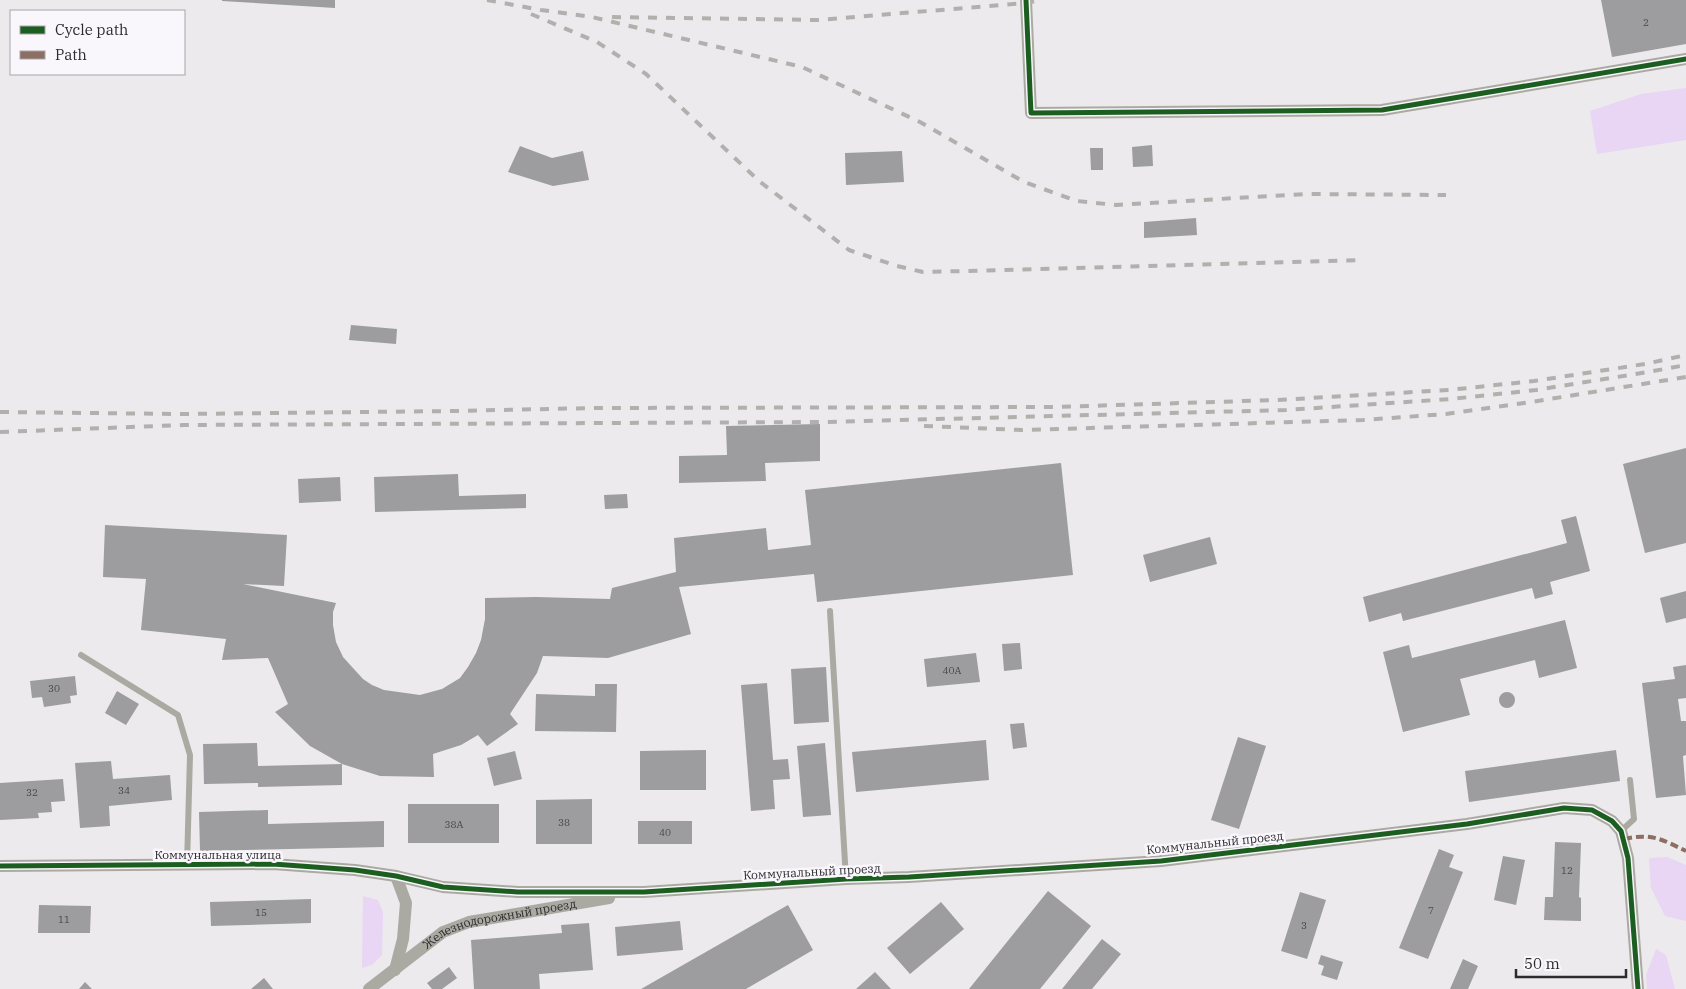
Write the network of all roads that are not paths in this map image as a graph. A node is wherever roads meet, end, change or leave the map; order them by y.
1 (1026, 0) edge
2 (1686, 59) edge
3 (830, 611) dead end
4 (81, 655) dead end
5 (1630, 780) dead end
6 (1621, 831) junction
7 (187, 865) junction
8 (0, 866) edge
9 (396, 876) junction
10 (846, 879) junction
11 (644, 892) junction
12 (395, 970) junction
13 (369, 989) edge
14 (1638, 989) edge

1 - 2 street
3 - 10 lane
4 - 7 lane
5 - 6 lane
6 - 10 street, Коммунальный проезд
6 - 14 street
7 - 8 street, Коммунальная улица
7 - 9 street, Коммунальная улица
9 - 11 street, Коммунальная улица
9 - 12 street
10 - 11 street, Коммунальный проезд
11 - 12 street, Железнодорожный проезд
12 - 13 street, Железнодорожный проезд

